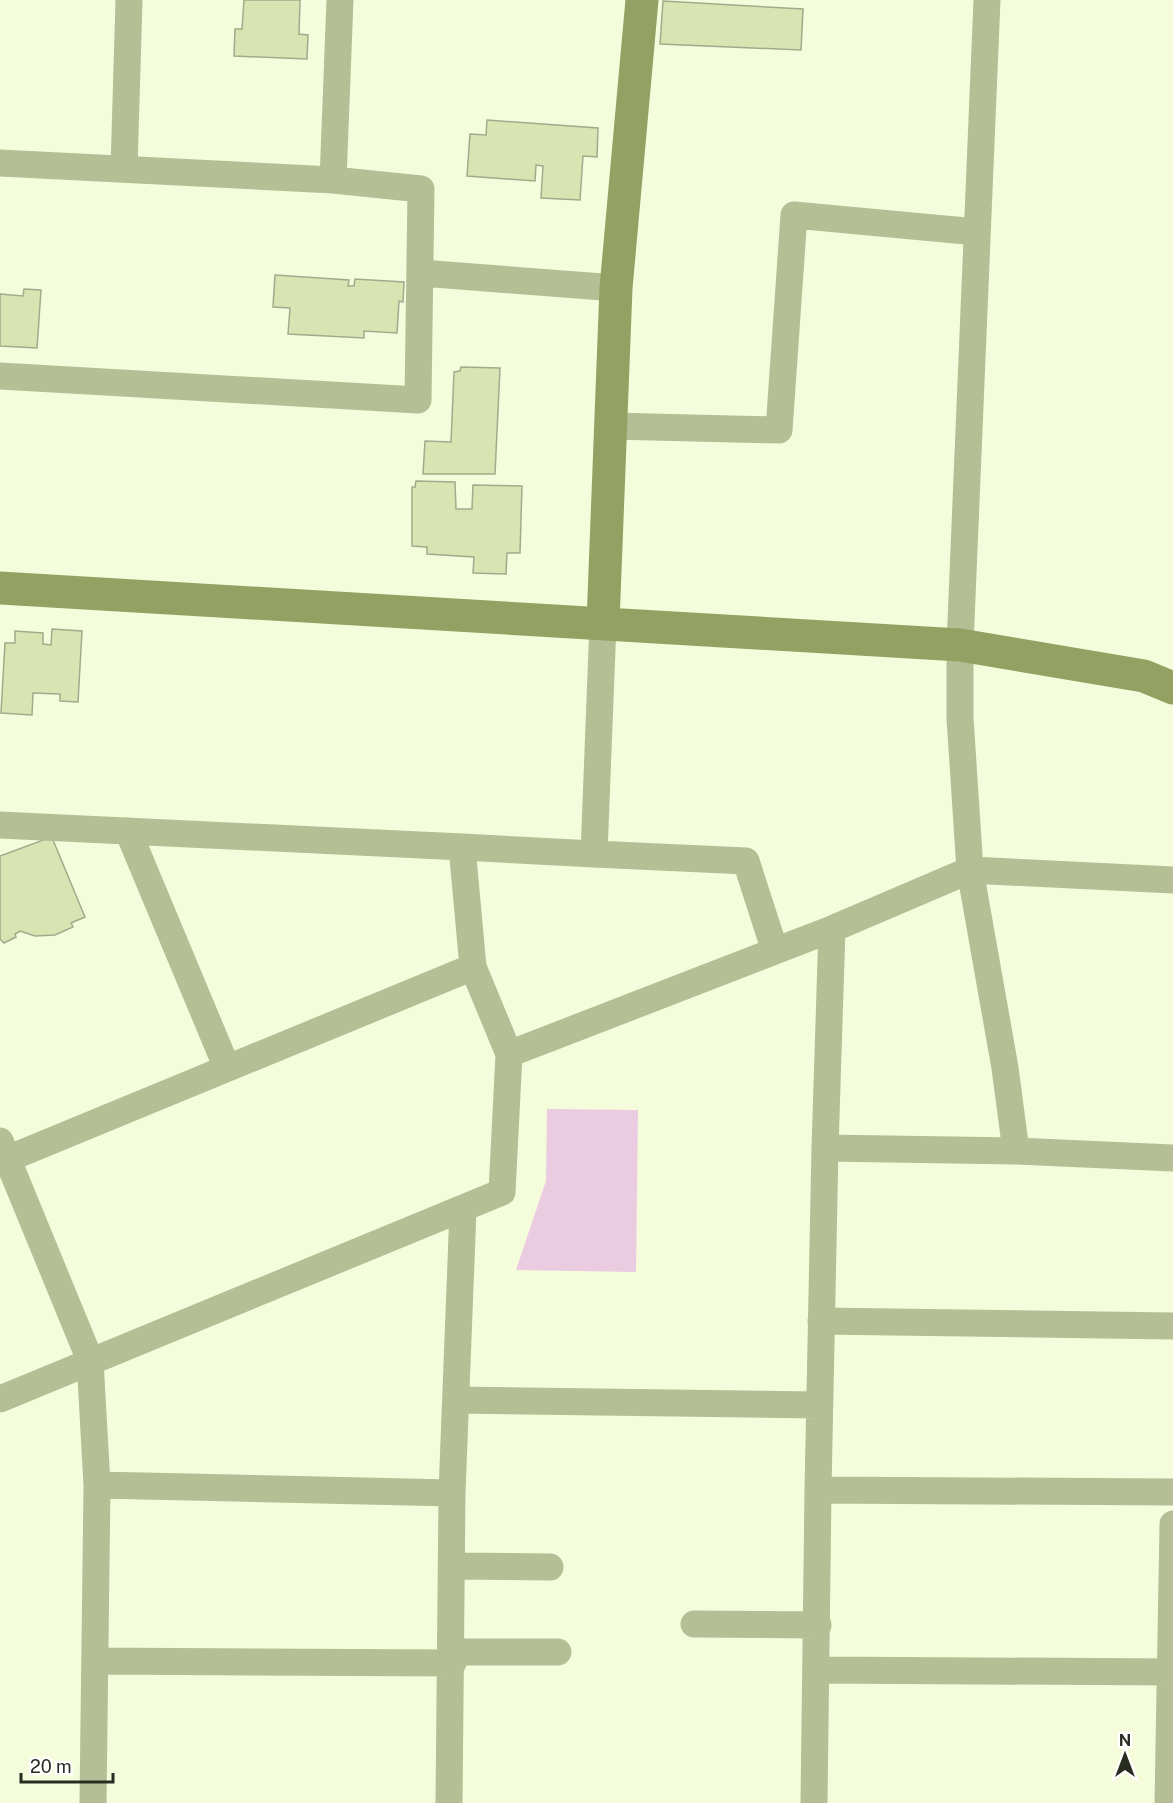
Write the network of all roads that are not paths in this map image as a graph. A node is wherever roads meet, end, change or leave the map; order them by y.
1 (129, 0) edge
2 (340, 0) edge
3 (642, 0) edge
4 (987, 0) edge
5 (0, 163) edge
6 (124, 170) junction
7 (333, 180) junction
8 (977, 232) junction
9 (421, 273) junction
10 (616, 288) junction
11 (0, 376) edge
12 (611, 426) junction
13 (0, 588) edge
14 (603, 623) junction
15 (960, 645) junction
16 (1173, 688) edge
17 (0, 825) edge
18 (128, 831) junction
19 (462, 847) junction
20 (594, 854) junction
21 (970, 870) junction
22 (1173, 880) edge
23 (832, 929) junction
24 (775, 951) junction
25 (473, 967) junction
26 (509, 1054) junction
27 (227, 1068) junction
28 (825, 1148) junction
29 (1016, 1151) junction
30 (3, 1154) edge
31 (1173, 1158) edge
32 (463, 1210) junction
33 (821, 1321) junction
34 (1173, 1326) edge
35 (90, 1360) junction
36 (0, 1399) edge
37 (457, 1400) junction
38 (820, 1405) junction
39 (97, 1485) junction
40 (818, 1490) junction
41 (452, 1492) junction
42 (1173, 1492) edge
43 (1173, 1524) edge
44 (453, 1566) junction
45 (550, 1567) dead end
46 (694, 1624) dead end
47 (818, 1625) junction
48 (558, 1652) dead end
49 (453, 1658) junction
50 (95, 1661) junction
51 (818, 1670) junction
52 (1172, 1672) edge
53 (93, 1803) edge
54 (449, 1803) edge
55 (814, 1803) edge
56 (1168, 1803) edge

1 - 6 street
2 - 7 street
3 - 10 street
4 - 8 street
5 - 6 street
6 - 7 street
7 - 9 street
8 - 12 street
8 - 15 street
9 - 10 street
9 - 11 street
10 - 12 street
12 - 14 street
13 - 14 street
14 - 15 street
14 - 20 street
15 - 16 street
15 - 21 street
17 - 18 street
18 - 19 street
18 - 27 street
19 - 20 street
19 - 25 street
20 - 24 street
21 - 22 street
21 - 23 street
21 - 29 street
23 - 24 street
23 - 28 street
24 - 26 street
25 - 26 street
25 - 27 street
26 - 32 street
27 - 30 street
28 - 29 street
28 - 33 street
29 - 31 street
30 - 35 street
32 - 35 street
32 - 37 street
33 - 34 street
33 - 38 street
35 - 36 street
35 - 39 street
37 - 38 street
37 - 41 street
38 - 40 street
39 - 41 street
39 - 50 street
40 - 42 street
40 - 47 street
41 - 44 street
43 - 52 street
44 - 45 street
44 - 49 street
46 - 47 street
47 - 51 street
48 - 49 street
49 - 50 street
49 - 54 street
50 - 53 street
51 - 52 street
51 - 55 street
52 - 56 street

